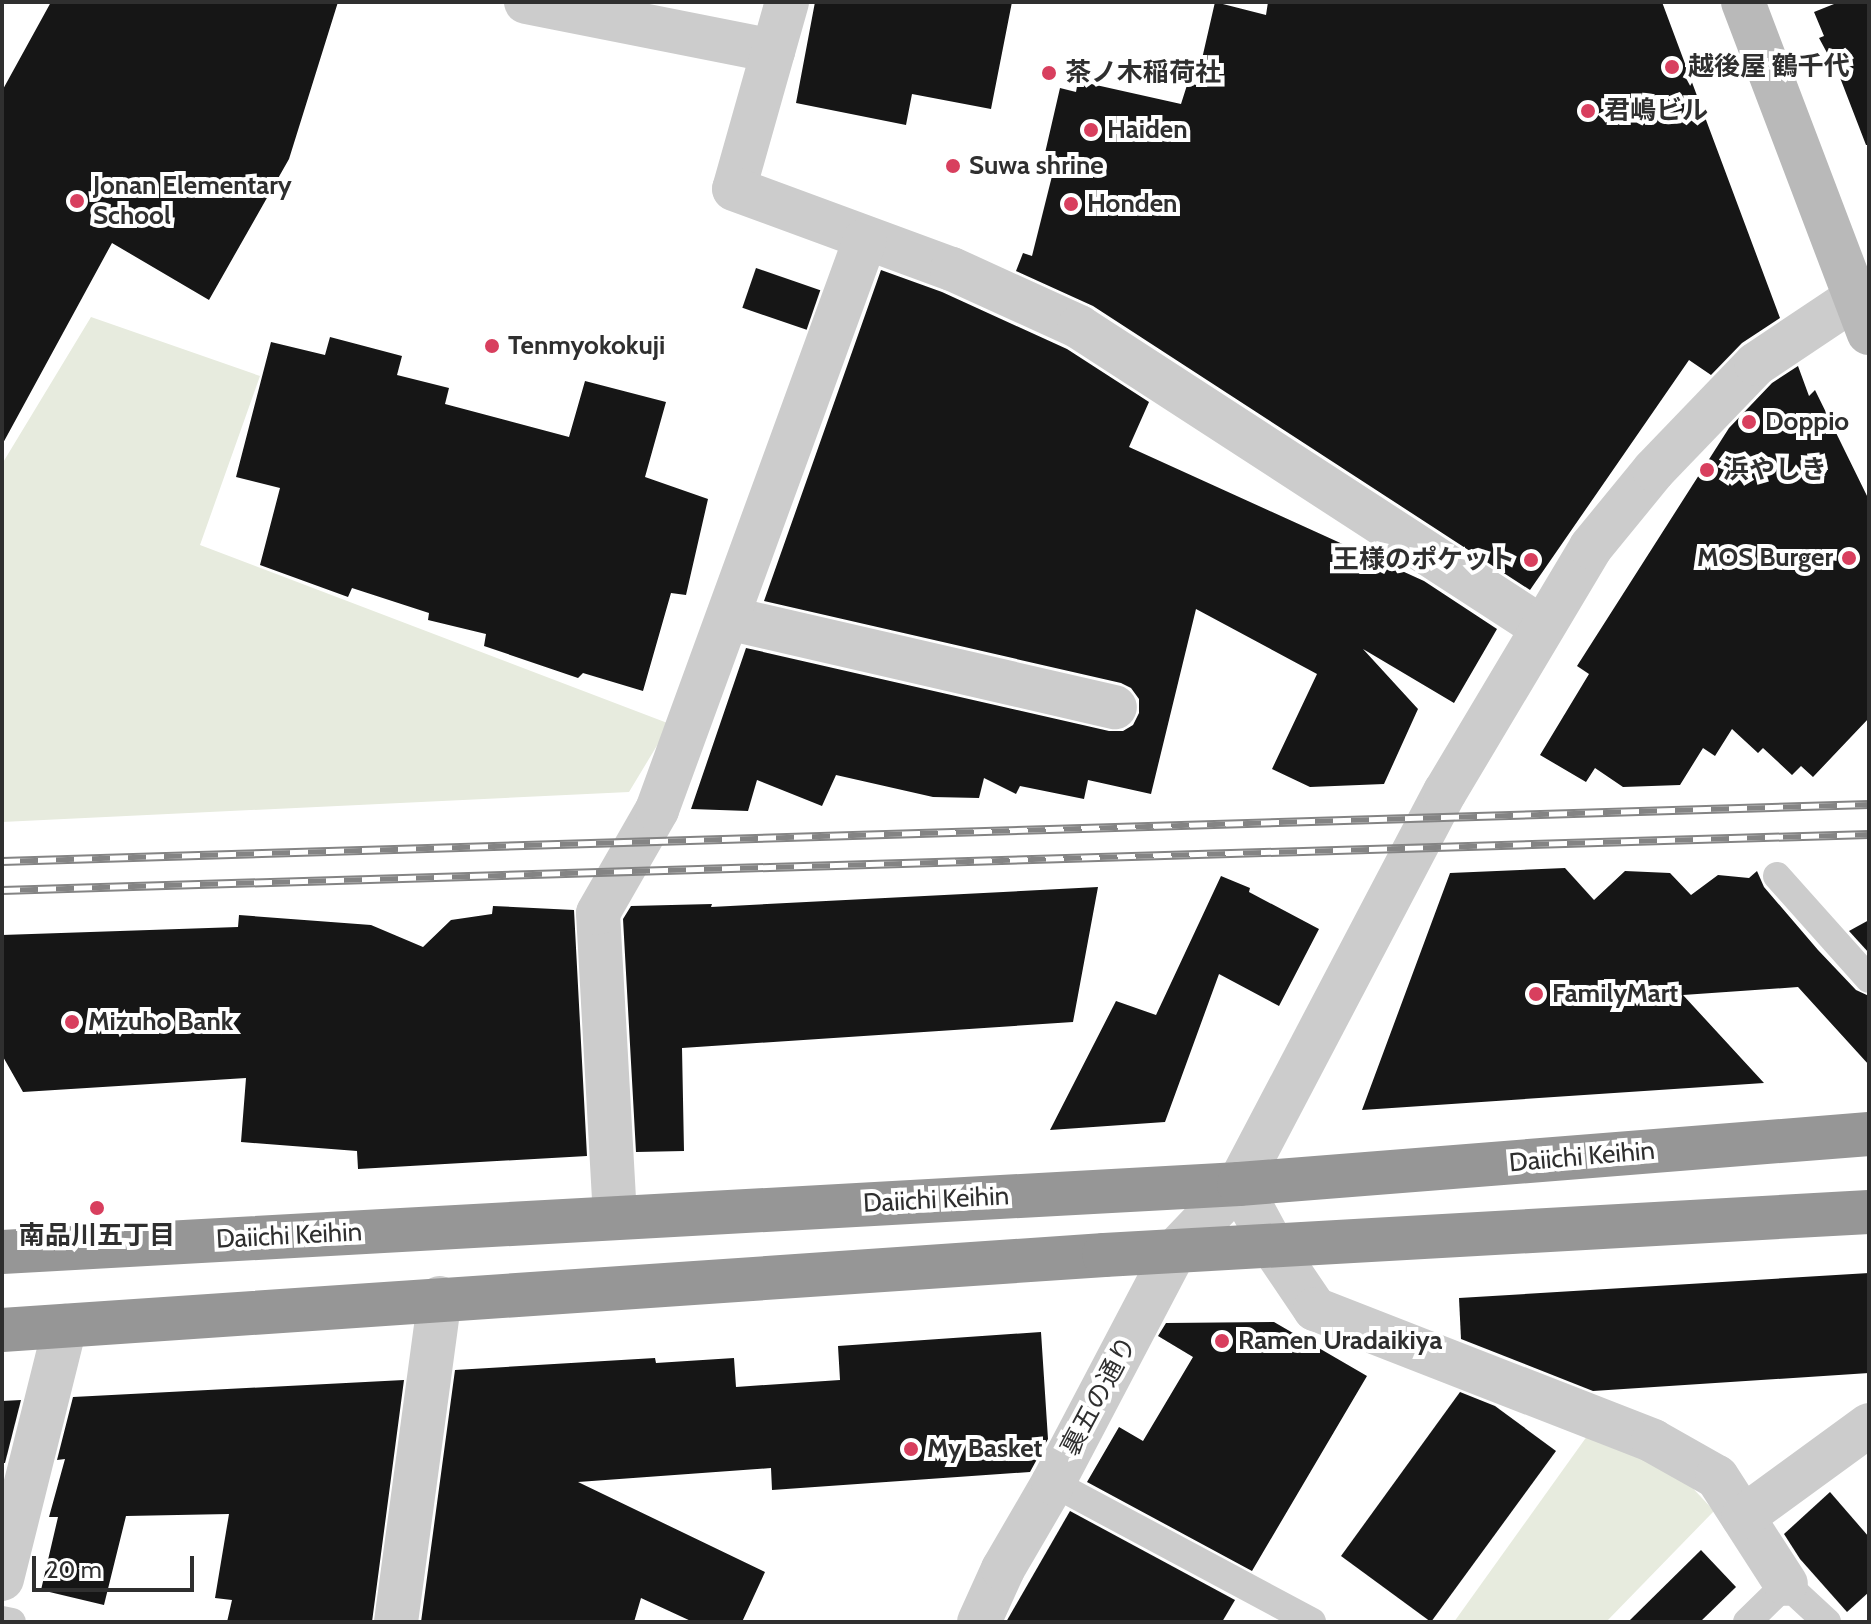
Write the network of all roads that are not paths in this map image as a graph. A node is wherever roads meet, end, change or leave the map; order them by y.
1 (526, 2) edge
2 (787, 2) edge
3 (1743, 2) edge
4 (773, 51) junction
5 (865, 240) junction
6 (1861, 316) edge
7 (728, 618) junction
8 (1541, 627) junction
9 (1115, 707) dead end
10 (1777, 876) dead end
11 (1869, 979) edge
12 (1869, 1134) edge
13 (1239, 1184) junction
14 (1869, 1212) edge
15 (615, 1217) junction
16 (1273, 1247) junction
17 (1175, 1251) junction
18 (2, 1252) edge
19 (440, 1298) junction
20 (65, 1326) junction
21 (2, 1330) edge
22 (1869, 1425) edge
23 (1053, 1483) junction
24 (1743, 1517) junction
25 (2, 1579) edge
26 (1786, 1584) junction
27 (2, 1620) edge
28 (12, 1622) edge
29 (396, 1622) edge
30 (979, 1622) edge
31 (1312, 1622) edge
32 (1747, 1622) edge
33 (1827, 1622) edge

1 - 4 street
2 - 4 street
3 - 6 main road
4 - 5 street
5 - 7 street
5 - 8 street
6 - 8 street, 裏五の通り
7 - 9 street
7 - 15 street
8 - 13 street, 裏五の通り
10 - 11 lane
12 - 13 highway, Daiichi Keihin
13 - 15 highway, Daiichi Keihin
13 - 16 street
13 - 17 street, 裏五の通り
14 - 16 highway
15 - 18 highway, Daiichi Keihin
16 - 17 highway
16 - 24 street
17 - 19 highway
17 - 23 street, 裏五の通り
19 - 20 highway
19 - 29 street
20 - 21 highway
20 - 25 street
22 - 24 street
23 - 30 street, 裏五の通り
23 - 31 lane
24 - 26 street
26 - 32 lane
26 - 33 lane
27 - 28 lane

